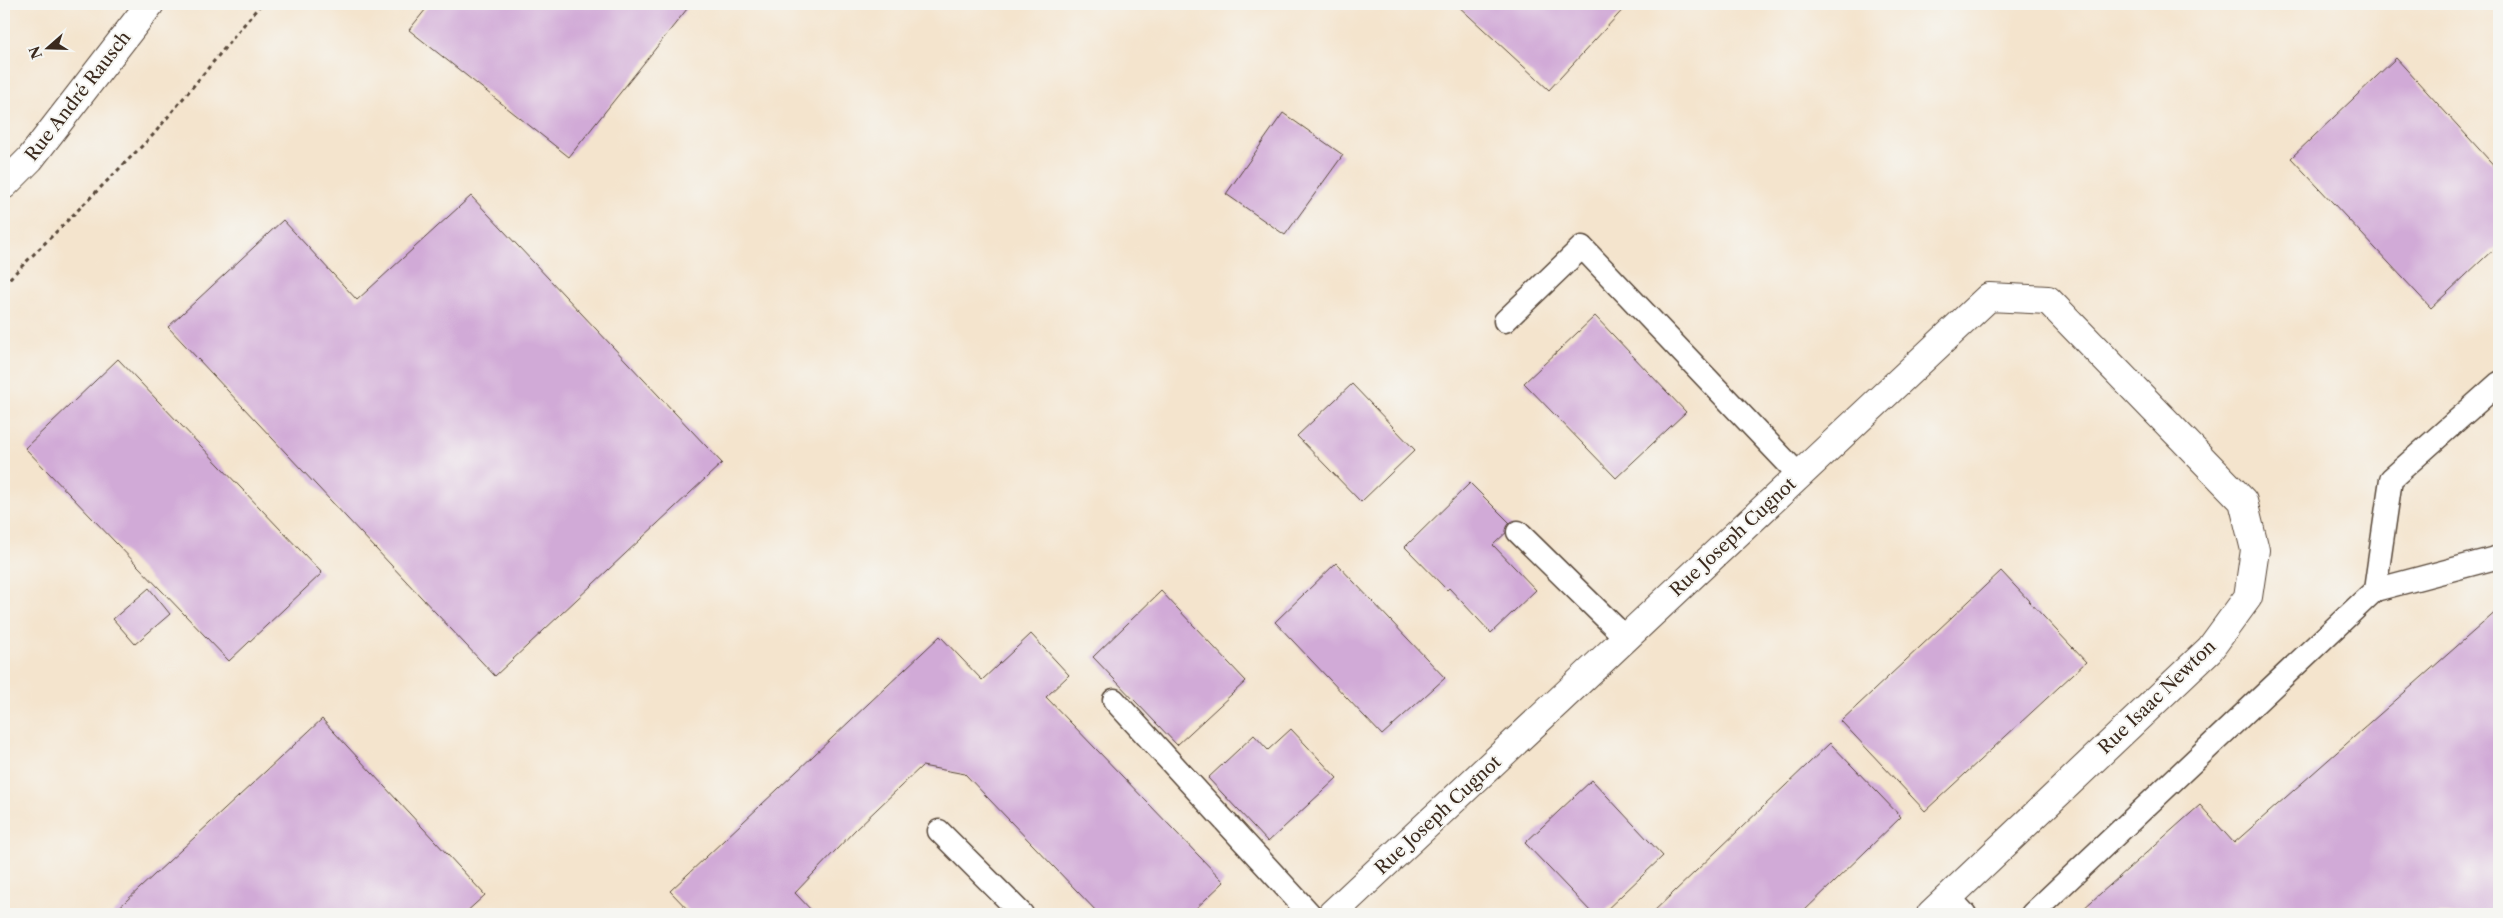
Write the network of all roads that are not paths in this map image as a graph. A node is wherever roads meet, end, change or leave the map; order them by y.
1 (150, 4) edge
2 (4, 185) edge
3 (1505, 321) dead end
4 (2499, 383) edge
5 (2145, 400) joint
6 (1799, 475) junction
7 (1518, 532) dead end
8 (2499, 557) edge
9 (2375, 590) junction
10 (1626, 638) junction
11 (1114, 700) dead end
12 (938, 831) dead end
13 (1948, 909) edge
14 (1022, 914) edge
15 (1310, 914) edge
16 (1332, 914) edge
17 (2032, 914) edge

1 - 2 street, Rue André Rausch
3 - 6 lane
4 - 9 lane
5 - 6 street, Rue Joseph Cugnot
5 - 13 street, Rue Isaac Newton
6 - 10 street, Rue Joseph Cugnot
7 - 10 lane
8 - 9 lane
9 - 17 lane
10 - 16 street, Rue Joseph Cugnot
11 - 15 lane
12 - 14 lane

